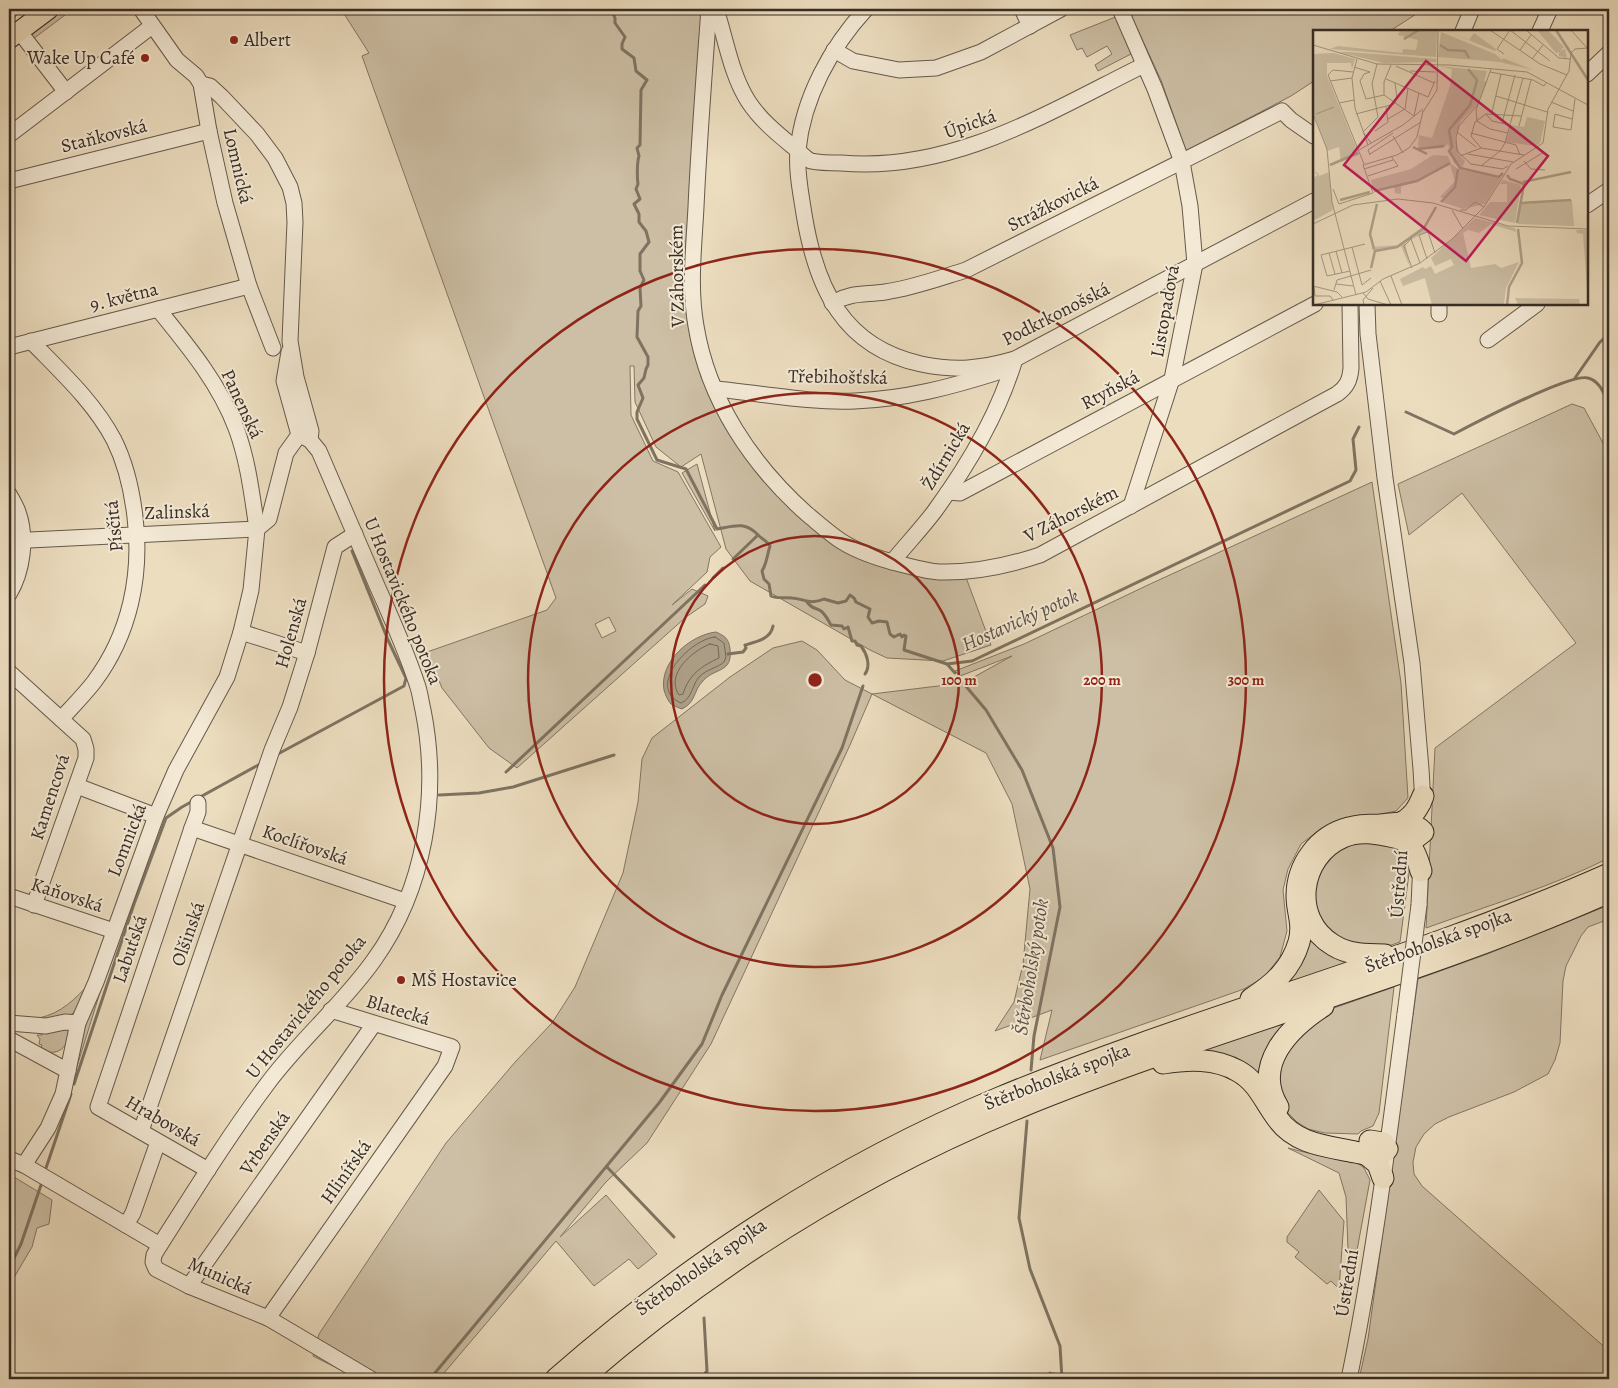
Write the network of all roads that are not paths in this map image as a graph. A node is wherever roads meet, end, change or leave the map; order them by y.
1 (49, 9) edge
2 (141, 9) edge
3 (710, 9) edge
4 (716, 9) edge
5 (866, 9) edge
6 (1022, 9) edge
7 (1061, 9) edge
8 (1120, 9) edge
9 (1472, 9) edge
10 (1550, 9) edge
11 (152, 26) junction
12 (1030, 26) junction
13 (1463, 30) edge
14 (1540, 30) edge
15 (19, 38) edge
16 (834, 50) junction
17 (1609, 53) edge
18 (1144, 65) junction
19 (1588, 73) edge
20 (201, 84) junction
21 (66, 92) junction
22 (209, 131) junction
23 (9, 135) edge
24 (1313, 135) edge
25 (798, 151) junction
26 (1182, 162) junction
27 (9, 181) edge
28 (1609, 190) edge
29 (1313, 202) edge
30 (1588, 205) edge
31 (1195, 264) junction
32 (249, 286) junction
33 (832, 303) junction
34 (1313, 305) edge
35 (1350, 305) edge
36 (1367, 305) edge
37 (1536, 305) edge
38 (158, 309) junction
39 (1488, 340) dead end
40 (31, 342) junction
41 (9, 347) edge
42 (274, 348) dead end
43 (1015, 359) junction
44 (1172, 380) junction
45 (714, 388) junction
46 (305, 437) junction
47 (948, 492) junction
48 (9, 494) edge
49 (1131, 506) junction
50 (257, 529) junction
51 (137, 534) junction
52 (355, 534) junction
53 (16, 540) edge
54 (892, 562) junction
55 (9, 594) edge
56 (241, 632) junction
57 (307, 652) junction
58 (9, 672) edge
59 (61, 719) junction
60 (272, 750) joint
61 (77, 786) junction
62 (1423, 796) junction
63 (198, 803) dead end
64 (156, 816) junction
65 (192, 828) junction
66 (1399, 831) junction
67 (1423, 832) junction
68 (240, 844) junction
69 (1420, 871) junction
70 (1609, 874) edge
71 (1609, 892) edge
72 (9, 896) edge
73 (405, 901) junction
74 (34, 905) junction
75 (114, 931) junction
76 (1429, 945) junction
77 (1356, 988) junction
78 (331, 1010) junction
79 (1213, 1020) junction
80 (9, 1023) edge
81 (78, 1023) junction
82 (374, 1024) junction
83 (9, 1039) edge
84 (452, 1047) joint
85 (1121, 1069) junction
86 (68, 1071) junction
87 (98, 1107) joint
88 (1390, 1127) joint
89 (141, 1131) junction
90 (158, 1142) junction
91 (1374, 1148) junction
92 (9, 1159) edge
93 (24, 1165) junction
94 (208, 1170) junction
95 (1383, 1178) joint
96 (126, 1225) junction
97 (160, 1244) junction
98 (156, 1269) joint
99 (188, 1286) junction
100 (268, 1318) junction
101 (371, 1379) edge
102 (556, 1379) edge
103 (581, 1379) edge
104 (1349, 1379) edge

1 - 15 main road
2 - 11 street
3 - 45 street, V Záhorském
4 - 25 street
5 - 16 street, Podkrkonošská
6 - 12 street
7 - 12 street
8 - 18 street, Listopadová
9 - 13 street
10 - 14 street
11 - 20 street
11 - 21 street
12 - 16 street
15 - 21 street
16 - 25 street, Podkrkonošská
17 - 19 street
18 - 25 street, Úpická
18 - 26 street, Listopadová
20 - 22 street, Lomnická
20 - 46 street
21 - 23 street
22 - 27 street, Staňkovská
22 - 32 street, Lomnická
24 - 26 street, Strážkovická
25 - 33 street, Podkrkonošská
26 - 31 street, Listopadová
26 - 33 street, Strážkovická
28 - 30 street
29 - 31 street, Podkrkonošská
31 - 43 street, Podkrkonošská
31 - 44 street, Listopadová
32 - 38 street, 9. května
32 - 42 street, Lomnická
33 - 43 street, Podkrkonošská
34 - 44 street, Rtyňská
35 - 49 street, V Záhorském
36 - 62 street, Ústřední
37 - 39 street
38 - 40 street, 9. května
38 - 50 street, Panenská
40 - 41 street, 9. května
40 - 51 street, Písčitá
43 - 45 street, Třebihošťská
43 - 47 street, Ždírnická
44 - 47 street, Rtyňská
44 - 49 street, Listopadová
45 - 54 street, V Záhorském
46 - 50 street
46 - 52 street, U Hostavického potoka
47 - 54 street, Ždírnická
48 - 53 street
49 - 54 street, V Záhorském
50 - 51 street, Zalinská
50 - 56 street, Lomnická
51 - 53 street, Zalinská
51 - 59 street, Písčitá
52 - 57 street, Holenská
52 - 73 street, U Hostavického potoka
53 - 55 street
56 - 57 street
56 - 64 street, Lomnická
57 - 60 street, Holenská
58 - 59 street, Kamencová
59 - 61 street, Kamencová
60 - 68 street, Olšinská
61 - 64 street
61 - 74 street, Kamencová
62 - 66 highway
62 - 67 street, Ústřední
63 - 65 street, Labuťská
64 - 75 street, Lomnická
65 - 68 street, Koclířovská
65 - 87 street, Labuťská
66 - 67 highway
66 - 69 highway
66 - 76 highway
66 - 79 highway
67 - 69 street, Ústřední
68 - 73 street, Koclířovská
68 - 89 street, Olšinská
69 - 88 street, Ústřední, bridge
70 - 76 highway, Štěrboholská spojka
71 - 77 highway, Štěrboholská spojka
72 - 74 street, Kaňovská
73 - 78 street, U Hostavického potoka
74 - 75 street, Kaňovská
75 - 81 street, Lomnická
76 - 79 highway, Štěrboholská spojka
77 - 85 highway, Štěrboholská spojka
77 - 91 highway
78 - 82 street, Blatecká
78 - 94 street, U Hostavického potoka
79 - 102 highway, Štěrboholská spojka
80 - 81 street
81 - 86 street, Lomnická
82 - 84 street, Blatecká
82 - 99 street, Vrbenská
83 - 86 street
84 - 100 street, Hlinířská
85 - 91 highway
85 - 103 highway, Štěrboholská spojka
86 - 93 street, Lomnická
87 - 89 street, Hrabovská
88 - 91 highway
89 - 90 street, Hrabovská
90 - 94 street, Hrabovská
90 - 96 street
91 - 95 highway
92 - 93 street
93 - 96 street
94 - 97 street, U Hostavického potoka
95 - 104 street, Ústřední
96 - 97 street
97 - 98 street, U Hostavického potoka
98 - 99 street, Munická
99 - 100 street, Munická
100 - 101 street, Munická

